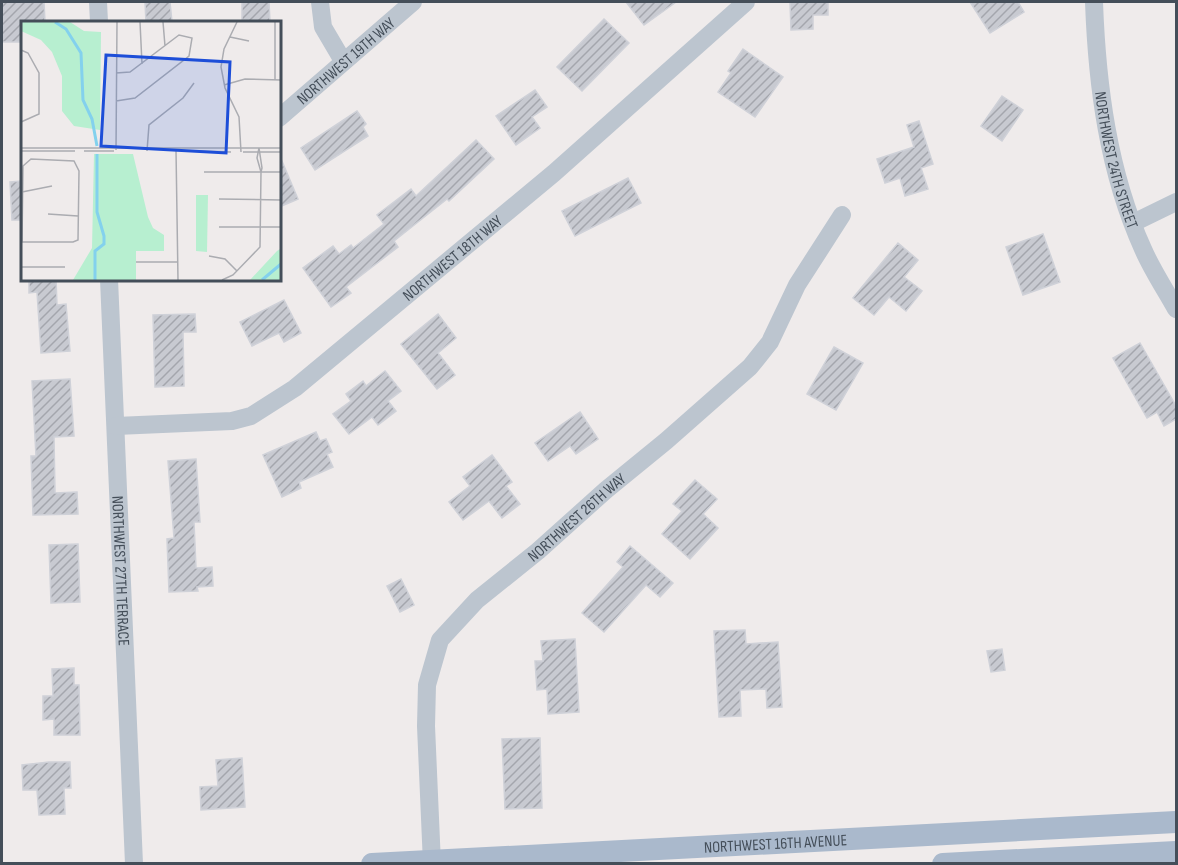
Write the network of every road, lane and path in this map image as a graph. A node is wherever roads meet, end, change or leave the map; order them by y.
1 (98, 2) edge
2 (320, 2) edge
3 (413, 2) edge
4 (746, 2) edge
5 (1094, 2) edge
6 (99, 21) edge
7 (343, 61) junction
8 (280, 117) edge
9 (1176, 202) edge
10 (842, 215) dead end
11 (1133, 223) junction
12 (109, 280) edge
13 (1176, 309) edge
14 (116, 426) junction
15 (1176, 822) edge
16 (1008, 830) junction
17 (1176, 852) edge
18 (708, 854) edge
19 (1009, 860) junction
20 (432, 862) edge
21 (134, 864) edge
22 (372, 864) edge
23 (944, 864) edge

1 - 6 street
2 - 7 street
3 - 7 street, NORTHWEST 19TH WAY
4 - 14 street, NORTHWEST 18TH WAY
5 - 11 street, NORTHWEST 24TH STREET
7 - 8 street, NORTHWEST 19TH WAY
9 - 11 street
10 - 20 street, NORTHWEST 26TH WAY
11 - 13 street, NORTHWEST 24TH STREET
12 - 14 street, NORTHWEST 27TH TERRACE
14 - 21 street, NORTHWEST 27TH TERRACE
15 - 16 main road, NORTHWEST 16TH AVENUE
16 - 18 main road, NORTHWEST 16TH AVENUE
16 - 19 main road
17 - 19 main road
18 - 20 main road, NORTHWEST 16TH AVENUE
19 - 23 main road
20 - 22 main road, NORTHWEST 16TH AVENUE

